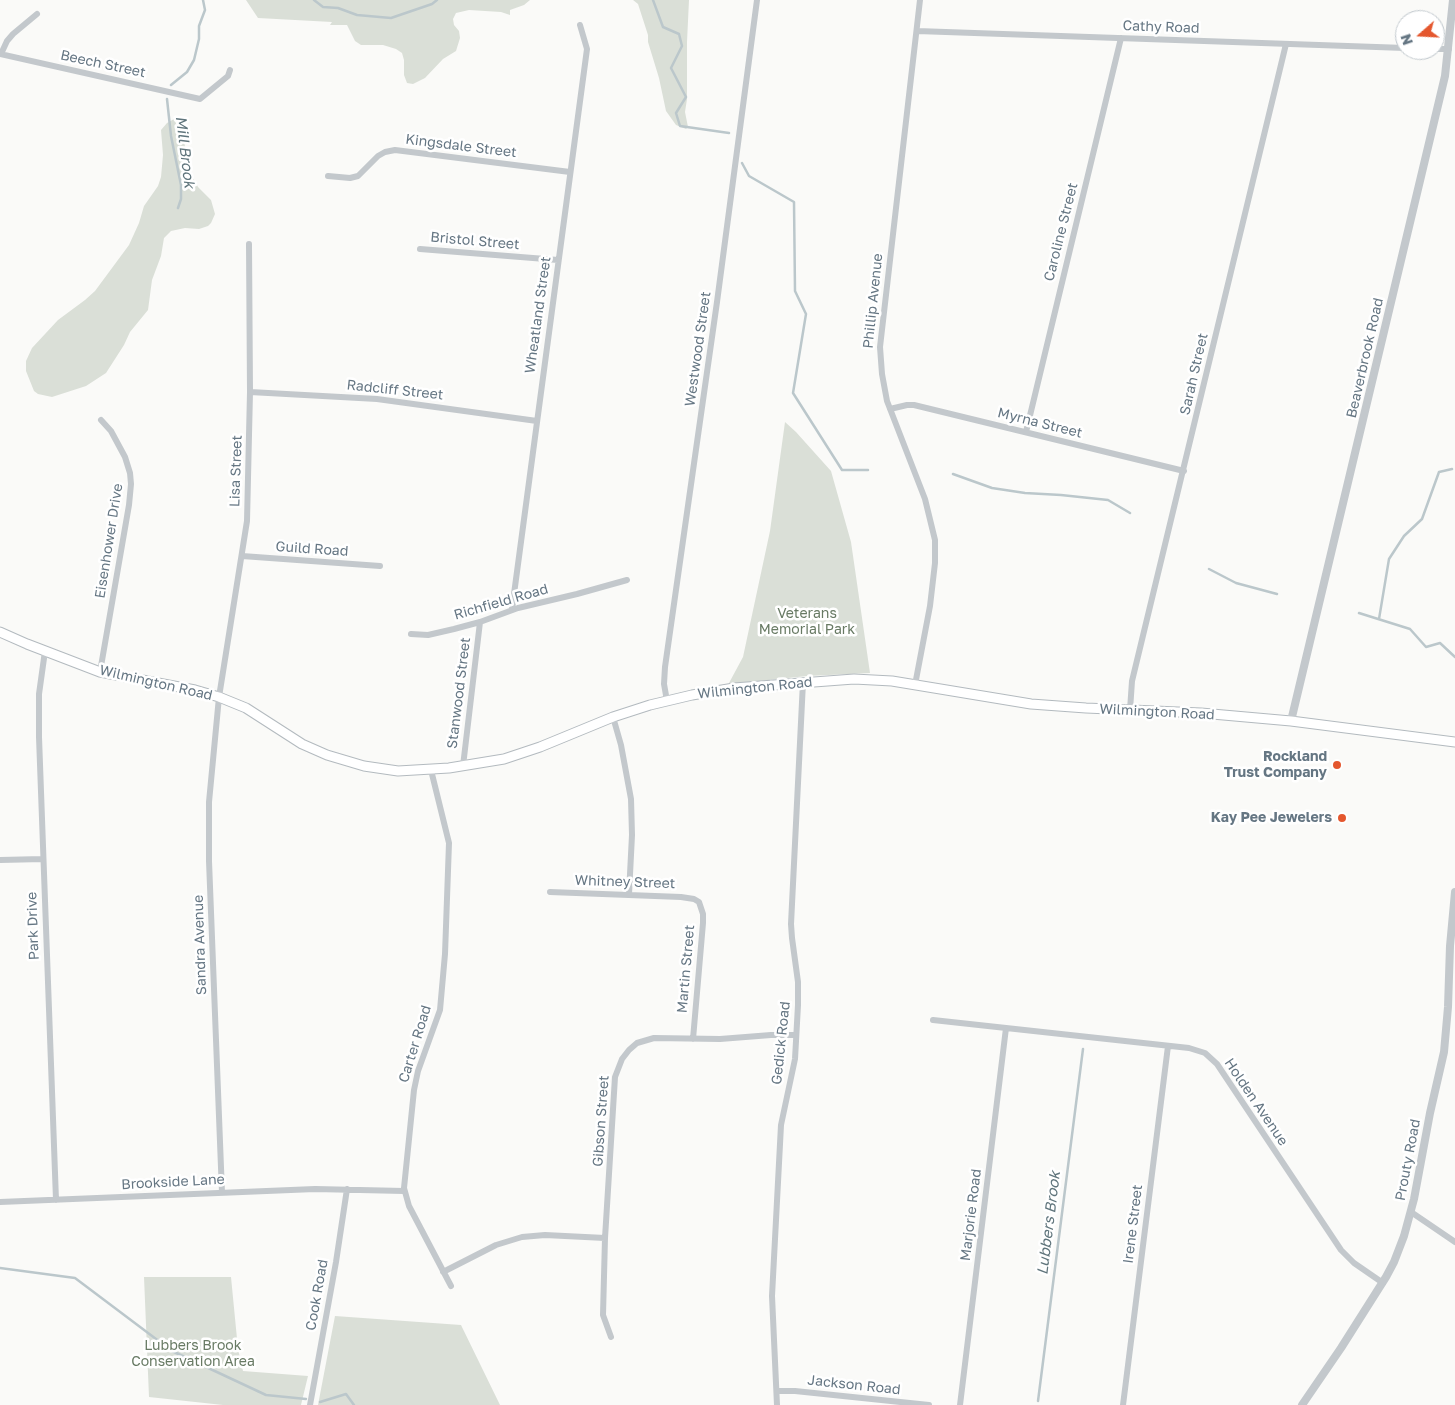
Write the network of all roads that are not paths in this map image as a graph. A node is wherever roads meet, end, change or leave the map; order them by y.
1 (757, 0) edge
2 (920, 0) edge
3 (1453, 0) edge
4 (37, 14) dead end
5 (580, 25) dead end
6 (916, 31) junction
7 (1121, 38) junction
8 (1286, 44) junction
9 (1395, 48) edge
10 (1445, 49) edge
11 (1449, 49) junction
12 (1, 54) edge
13 (230, 70) dead end
14 (570, 172) junction
15 (328, 176) dead end
16 (249, 244) dead end
17 (420, 249) dead end
18 (558, 260) junction
19 (250, 392) junction
20 (890, 409) junction
21 (101, 420) dead end
22 (537, 421) junction
23 (1026, 432) junction
24 (1184, 471) junction
25 (242, 556) junction
26 (380, 566) dead end
27 (627, 580) dead end
28 (512, 609) junction
29 (480, 622) junction
30 (0, 632) edge
31 (410, 634) dead end
32 (45, 651) junction
33 (100, 672) junction
34 (802, 682) junction
35 (915, 685) junction
36 (219, 697) junction
37 (667, 701) junction
38 (1130, 710) junction
39 (613, 717) junction
40 (1292, 721) junction
41 (1455, 742) edge
42 (463, 766) junction
43 (431, 770) junction
44 (43, 859) junction
45 (0, 860) edge
46 (550, 892) dead end
47 (1455, 892) edge
48 (628, 894) junction
49 (699, 902) joint
50 (1452, 980) edge
51 (933, 1020) dead end
52 (1006, 1028) junction
53 (796, 1035) junction
54 (693, 1039) junction
55 (1168, 1046) junction
56 (347, 1189) junction
57 (222, 1192) junction
58 (404, 1192) junction
59 (56, 1200) junction
60 (0, 1202) edge
61 (1411, 1212) junction
62 (605, 1238) junction
63 (1455, 1242) edge
64 (443, 1272) junction
65 (1383, 1283) junction
66 (451, 1286) dead end
67 (611, 1337) dead end
68 (777, 1391) junction
69 (310, 1405) edge
70 (777, 1405) edge
71 (930, 1405) edge
72 (960, 1405) edge
73 (1123, 1405) edge
74 (1302, 1405) edge

1 - 37 street, Westwood Street
2 - 6 street, Phillip Avenue
3 - 11 street, Beaverbrook Road
4 - 12 street
5 - 14 street, Wheatland Street
6 - 7 street, Cathy Road
6 - 20 street, Phillip Avenue
7 - 8 street, Cathy Road
7 - 23 street, Caroline Street
8 - 9 street, Cathy Road
8 - 24 street, Sarah Street
10 - 11 street
11 - 40 street, Beaverbrook Road
12 - 13 street, Beech Street
14 - 15 street, Kingsdale Street
14 - 18 street, Wheatland Street
16 - 19 street, Lisa Street
17 - 18 street, Bristol Street
18 - 22 street, Wheatland Street
19 - 22 street, Radcliff Street
19 - 25 street, Lisa Street
20 - 23 street, Myrna Street
20 - 35 street, Phillip Avenue
21 - 33 street, Eisenhower Drive
22 - 28 street, Wheatland Street
23 - 24 street, Myrna Street
24 - 38 street, Sarah Street
25 - 26 street, Guild Road
25 - 36 street, Lisa Street
27 - 28 street, Richfield Road
28 - 29 street, Richfield Road
29 - 31 street, Richfield Road
29 - 42 street, Stanwood Street
30 - 32 main road, Wilmington Road
32 - 33 main road, Wilmington Road
32 - 44 street, Park Drive
33 - 36 main road, Wilmington Road
34 - 35 main road, Wilmington Road
34 - 37 main road, Wilmington Road
34 - 53 street, Gedick Road
35 - 38 main road, Wilmington Road
36 - 43 main road, Wilmington Road
36 - 57 street, Sandra Avenue
37 - 39 main road, Wilmington Road
38 - 40 main road, Wilmington Road
39 - 42 main road, Wilmington Road
39 - 48 street
40 - 41 main road, Wilmington Road
42 - 43 main road, Wilmington Road
43 - 58 street, Carter Road
44 - 45 street
44 - 59 street, Park Drive
46 - 48 street, Whitney Street
47 - 50 street, Prouty Road
48 - 49 street, Whitney Street
49 - 54 street, Martin Street
50 - 61 street, Prouty Road
51 - 52 street, Holden Avenue
52 - 55 street, Holden Avenue
52 - 72 street, Marjorie Road
53 - 54 street, Gibson Street
53 - 68 street, Gedick Road
54 - 62 street, Gibson Street
55 - 65 street, Holden Avenue
55 - 73 street, Irene Street
56 - 57 street, Brookside Lane
56 - 58 street, Brookside Lane
56 - 69 street, Cook Road
57 - 59 street, Brookside Lane
58 - 64 street, Carter Road
59 - 60 street, Brookside Lane
61 - 63 street
61 - 65 street, Prouty Road
62 - 64 street
62 - 67 street, Gibson Street
64 - 66 street, Carter Road
65 - 74 street, Prouty Road
68 - 70 street, Gedick Road
68 - 71 street, Jackson Road

